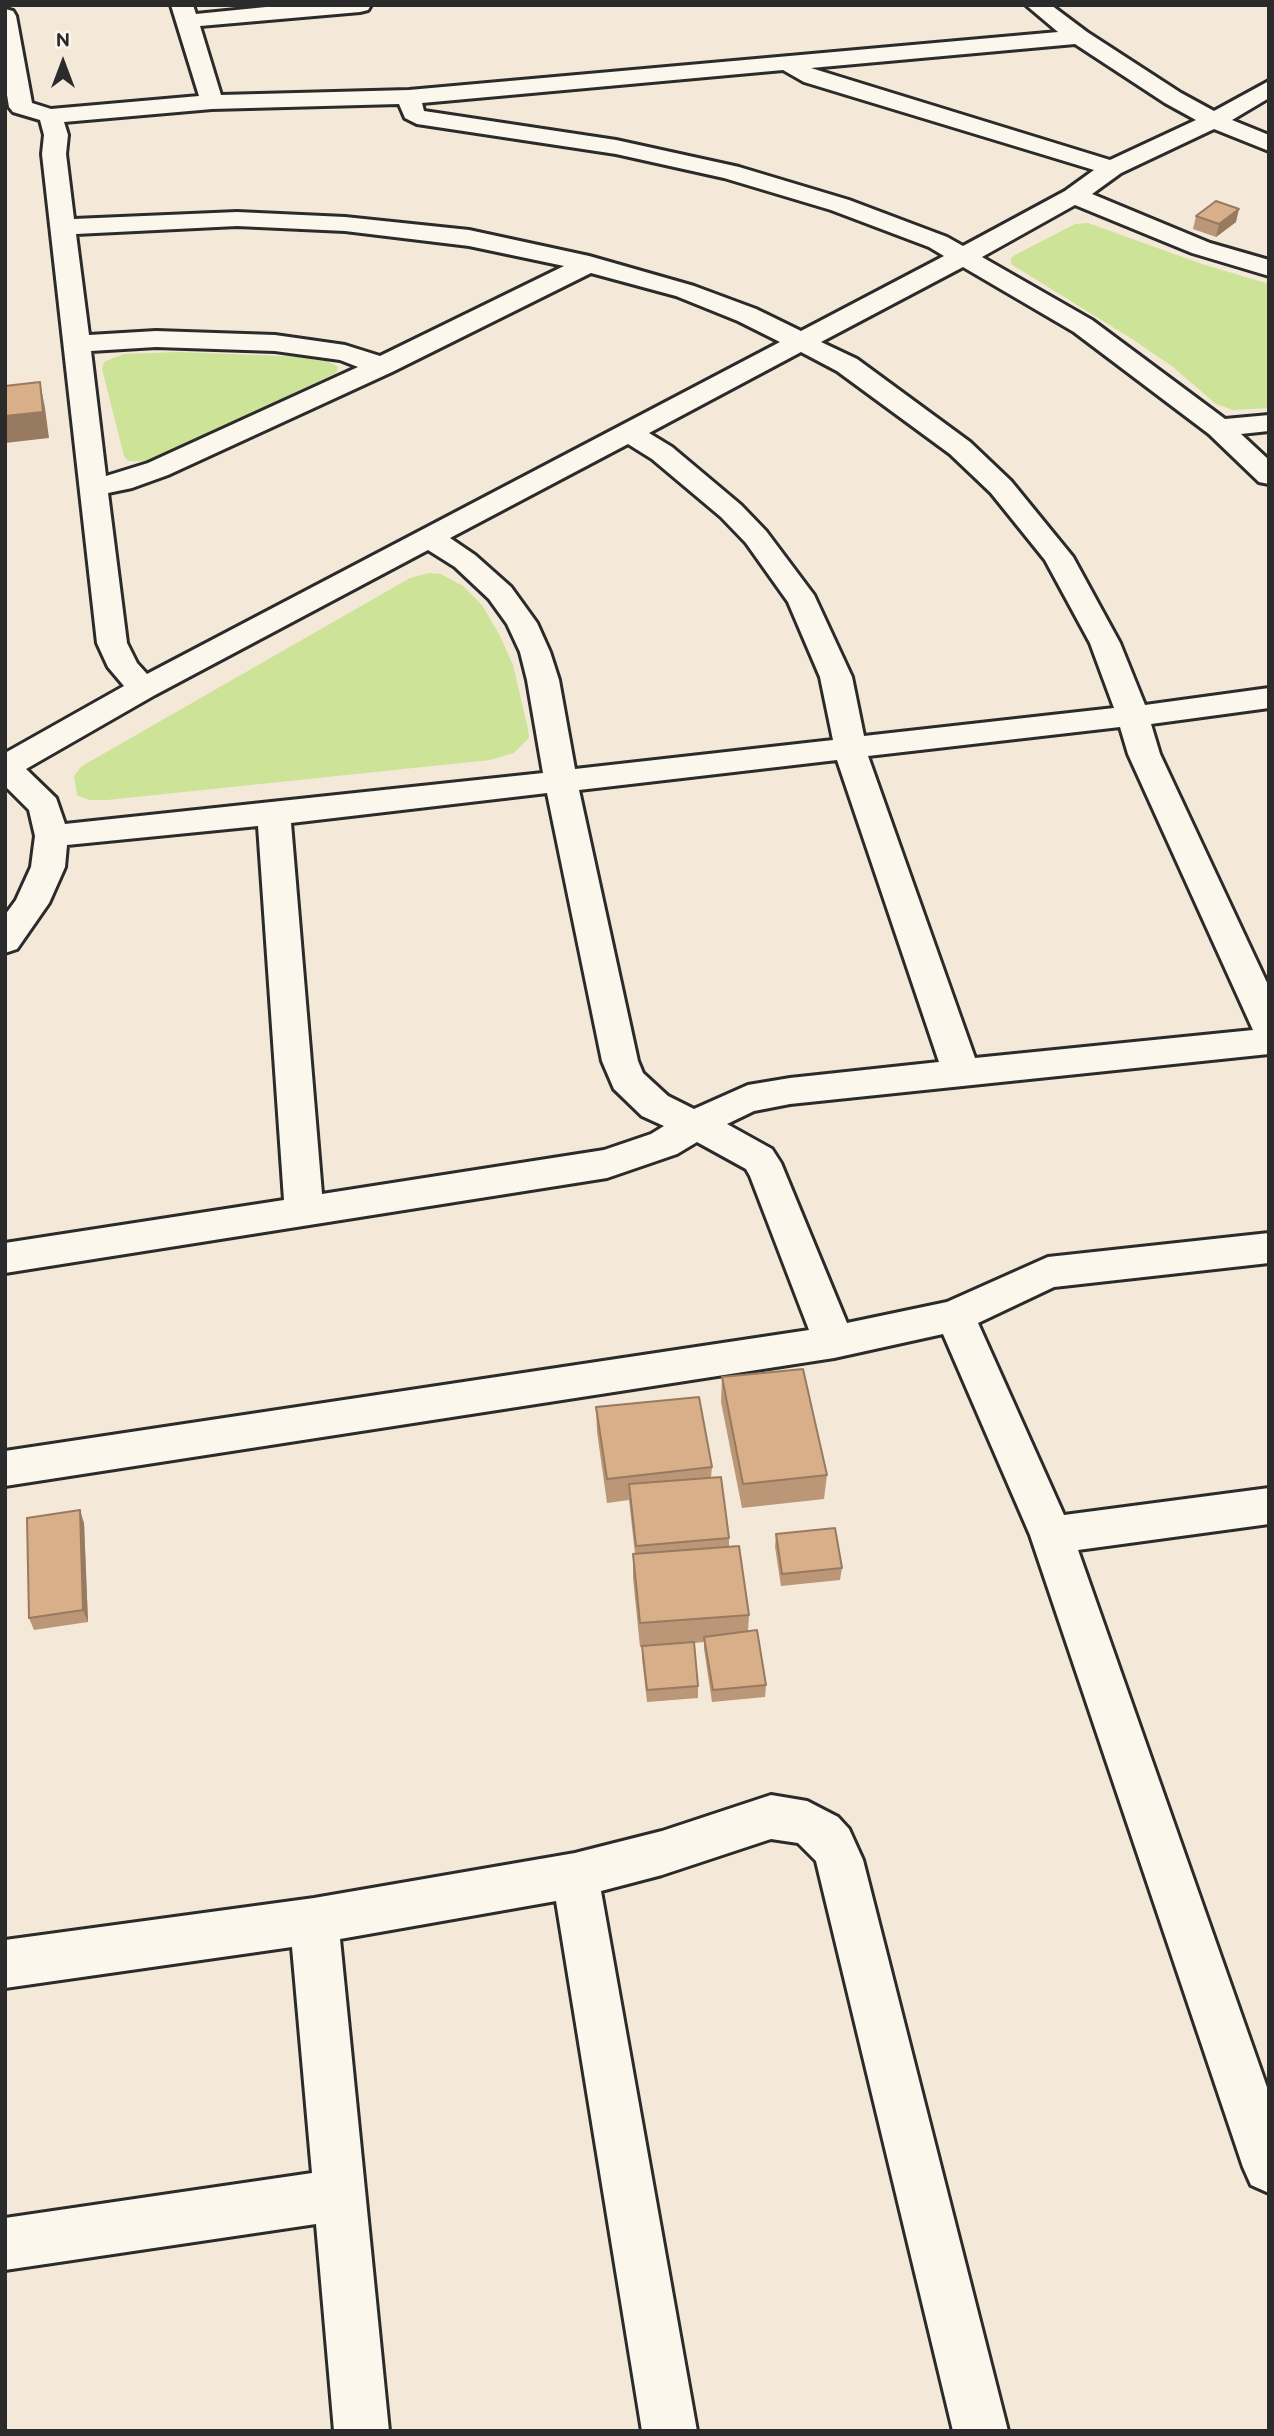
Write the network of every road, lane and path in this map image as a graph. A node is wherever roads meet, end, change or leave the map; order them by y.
1 (360, 5) edge
2 (1037, 5) edge
3 (184, 13) edge
4 (5, 16) edge
5 (1079, 37) junction
6 (7, 41) edge
7 (790, 64) junction
8 (1269, 88) edge
9 (409, 97) junction
10 (212, 102) junction
11 (13, 108) edge
12 (50, 116) junction
13 (1215, 120) junction
14 (1269, 144) edge
15 (1112, 168) junction
16 (1074, 196) junction
17 (63, 228) junction
18 (964, 256) junction
19 (589, 264) junction
20 (1269, 268) edge
21 (801, 340) junction
22 (76, 344) junction
23 (382, 366) junction
24 (1269, 423) edge
25 (1219, 428) junction
26 (627, 432) junction
27 (1269, 476) edge
28 (95, 486) junction
29 (430, 538) junction
30 (144, 688) junction
31 (1269, 698) edge
32 (1133, 716) junction
33 (849, 747) junction
34 (5, 767) edge
35 (561, 780) junction
36 (274, 814) junction
37 (52, 836) junction
38 (5, 941) edge
39 (1269, 1026) edge
40 (1269, 1041) edge
41 (961, 1072) junction
42 (697, 1127) junction
43 (304, 1211) junction
44 (1269, 1248) edge
45 (5, 1258) edge
46 (955, 1316) junction
47 (834, 1342) junction
48 (5, 1469) edge
49 (1269, 1506) edge
50 (1051, 1535) junction
51 (575, 1875) junction
52 (314, 1921) junction
53 (5, 1964) edge
54 (1256, 2089) edge
55 (1269, 2167) edge
56 (339, 2195) junction
57 (5, 2244) edge
58 (362, 2431) edge
59 (670, 2431) edge
60 (981, 2431) edge

1 - 3 street
2 - 5 street
3 - 10 street
4 - 6 street
5 - 7 street
5 - 13 street
6 - 11 street
7 - 9 street
7 - 15 street
8 - 13 street
9 - 10 street
9 - 18 street
10 - 12 street
11 - 12 street
12 - 17 street
13 - 14 street
13 - 15 street
15 - 16 street
16 - 18 street
16 - 20 street
17 - 19 street
17 - 22 street
18 - 21 street
18 - 25 street
19 - 21 street
19 - 23 street
21 - 26 street
21 - 32 street
22 - 23 street
22 - 28 street
23 - 28 street
24 - 25 street
25 - 27 street
26 - 29 street
26 - 33 street
28 - 30 street
29 - 30 street
29 - 35 street
30 - 34 street
31 - 32 street
32 - 33 street
32 - 39 street
33 - 35 street
33 - 41 street
34 - 37 street
35 - 36 street
35 - 42 street
36 - 37 street
36 - 43 street
37 - 38 street
40 - 41 street
41 - 42 street
42 - 43 street
42 - 47 street
43 - 45 street
44 - 46 street
46 - 47 street
46 - 50 street
47 - 48 street
49 - 50 street
50 - 54 street
51 - 52 street
51 - 59 street
51 - 60 street
52 - 53 street
52 - 56 street
54 - 55 street
56 - 57 street
56 - 58 street

